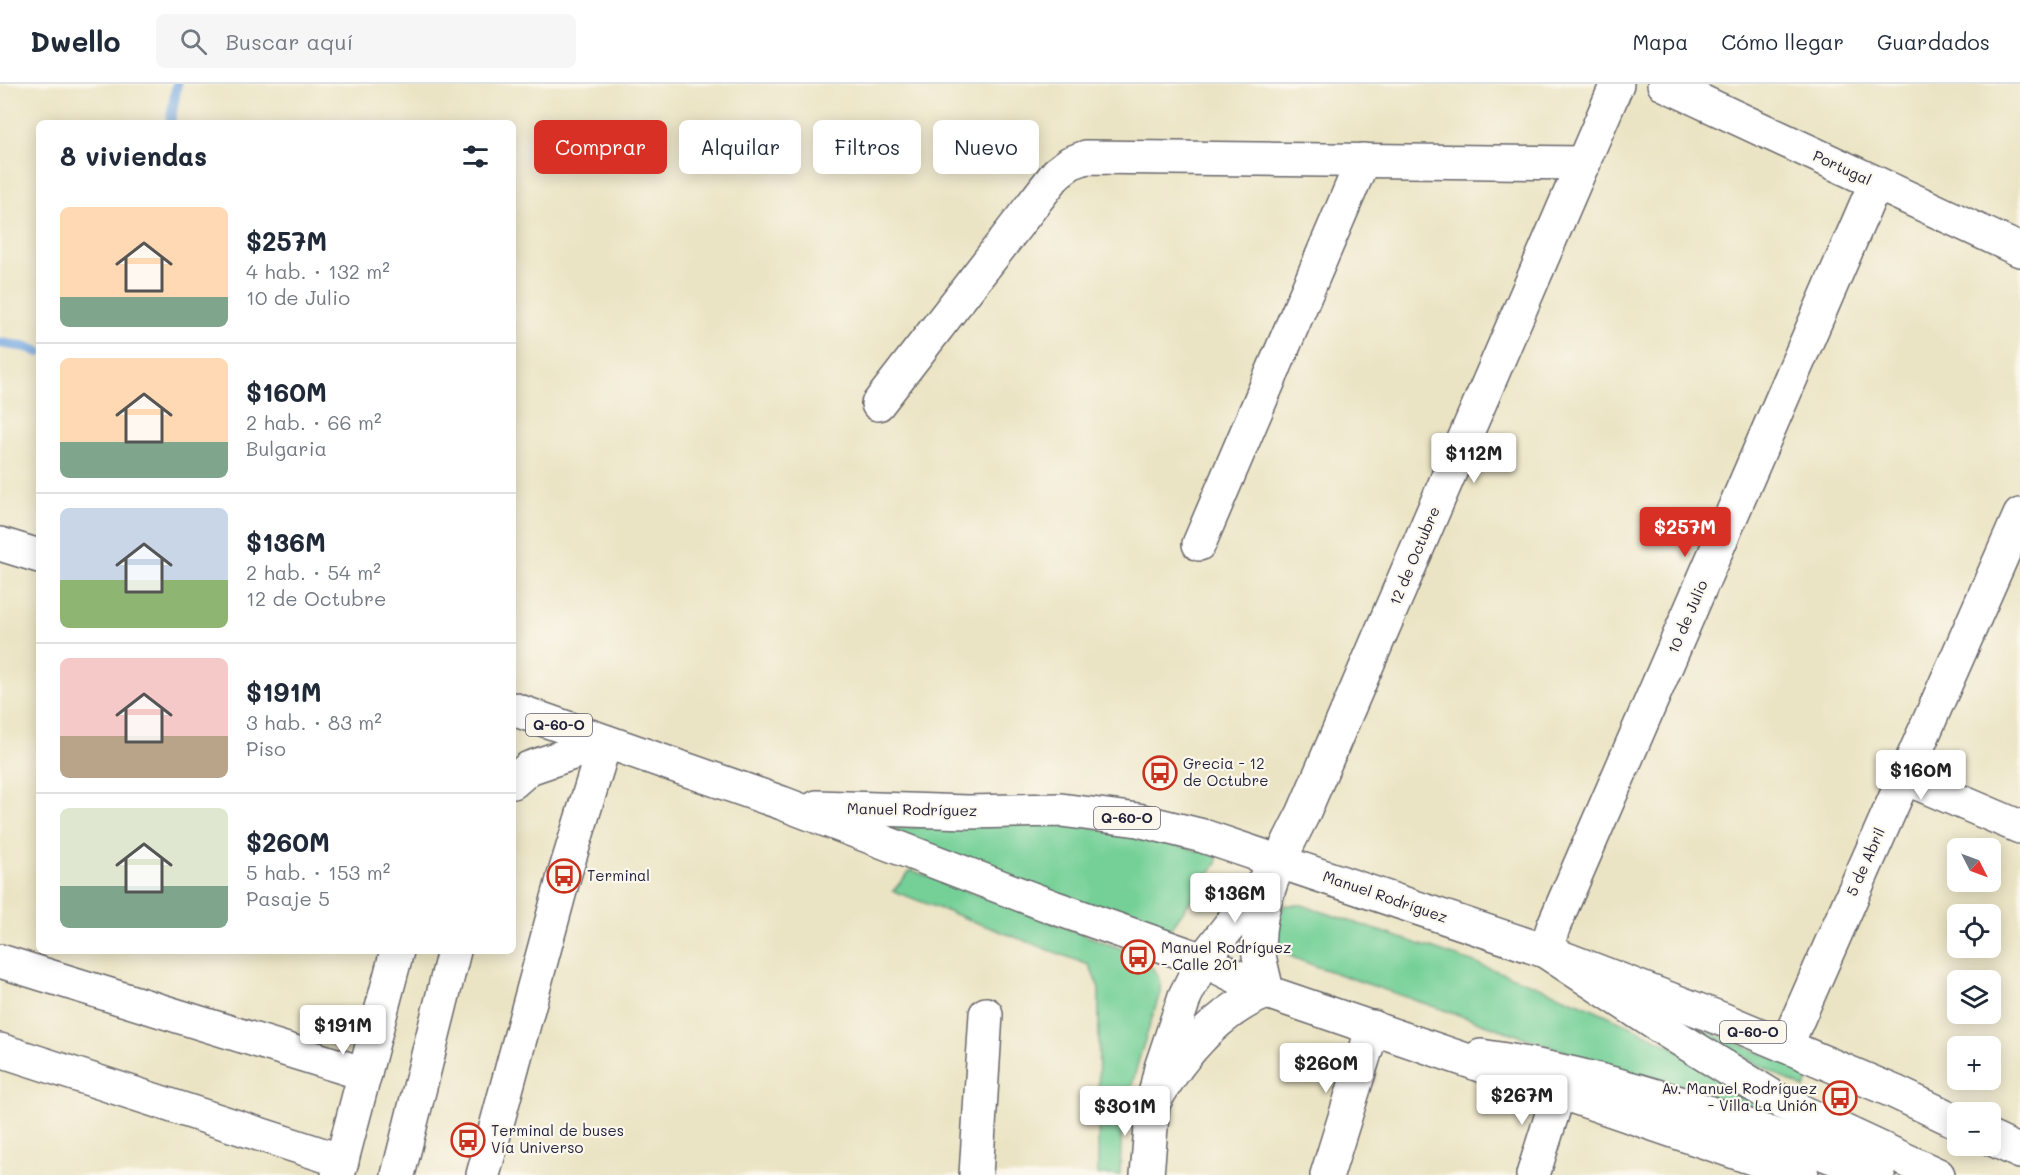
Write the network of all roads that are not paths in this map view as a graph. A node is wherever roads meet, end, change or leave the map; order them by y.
1 (1617, 84) edge
2 (1664, 84) edge
3 (1363, 160) junction
4 (1584, 163) junction
5 (1875, 184) junction
6 (2020, 250) edge
7 (878, 404) dead end
8 (2017, 531) edge
9 (0, 544) edge
10 (1199, 544) dead end
11 (36, 555) edge
12 (516, 710) edge
13 (605, 742) junction
14 (1903, 777) junction
15 (516, 779) edge
16 (782, 803) junction
17 (2020, 827) edge
18 (1280, 861) junction
19 (1545, 951) junction
20 (396, 954) edge
21 (453, 954) edge
22 (1203, 960) junction
23 (0, 961) edge
24 (1267, 992) junction
25 (986, 1014) dead end
26 (1373, 1027) junction
27 (1786, 1046) junction
28 (1437, 1049) junction
29 (0, 1050) edge
30 (364, 1074) junction
31 (1560, 1092) junction
32 (1153, 1103) junction
33 (1947, 1117) edge
34 (2001, 1143) edge
35 (2020, 1152) edge
36 (340, 1168) edge
37 (398, 1175) edge
38 (483, 1175) edge
39 (976, 1175) edge
40 (1147, 1175) edge
41 (1327, 1175) edge
42 (1533, 1175) edge
43 (1802, 1175) edge
44 (1878, 1175) edge
45 (1938, 1175) edge

1 - 4 street, 12 de Octubre
2 - 5 street, Portugal
3 - 4 street
3 - 7 street
3 - 10 street
4 - 18 street, 12 de Octubre
5 - 6 street, Portugal
5 - 19 street, 10 de Julio
8 - 14 street, 5 de Abril
9 - 11 street
12 - 13 street, Manuel Rodríguez / Q-60-O
13 - 15 street
13 - 16 street, Manuel Rodríguez / Q-60-O
13 - 38 street
14 - 17 street
14 - 27 street, 5 de Abril
16 - 18 street, Manuel Rodríguez / Q-60-O
16 - 22 street, Manuel Rodríguez / Q-60-O
18 - 19 street, Manuel Rodríguez / Q-60-O
18 - 22 street, 12 de Octubre
18 - 24 street, 12 de Octubre
19 - 27 street, Manuel Rodríguez / Q-60-O
19 - 45 street
20 - 30 street
21 - 37 street
22 - 24 street, Manuel Rodríguez / Q-60-O
22 - 32 street, 12 de Octubre
23 - 30 street
24 - 26 street, Manuel Rodríguez / Q-60-O
24 - 32 street, 12 de Octubre
25 - 39 street
26 - 28 street, Manuel Rodríguez / Q-60-O
26 - 41 street
27 - 33 street, Manuel Rodríguez / Q-60-O
28 - 31 street, Manuel Rodríguez / Q-60-O
28 - 44 street
29 - 36 street
30 - 36 street
31 - 42 street
31 - 43 street, Manuel Rodríguez / Q-60-O
32 - 40 street, 12 de Octubre
34 - 35 street

